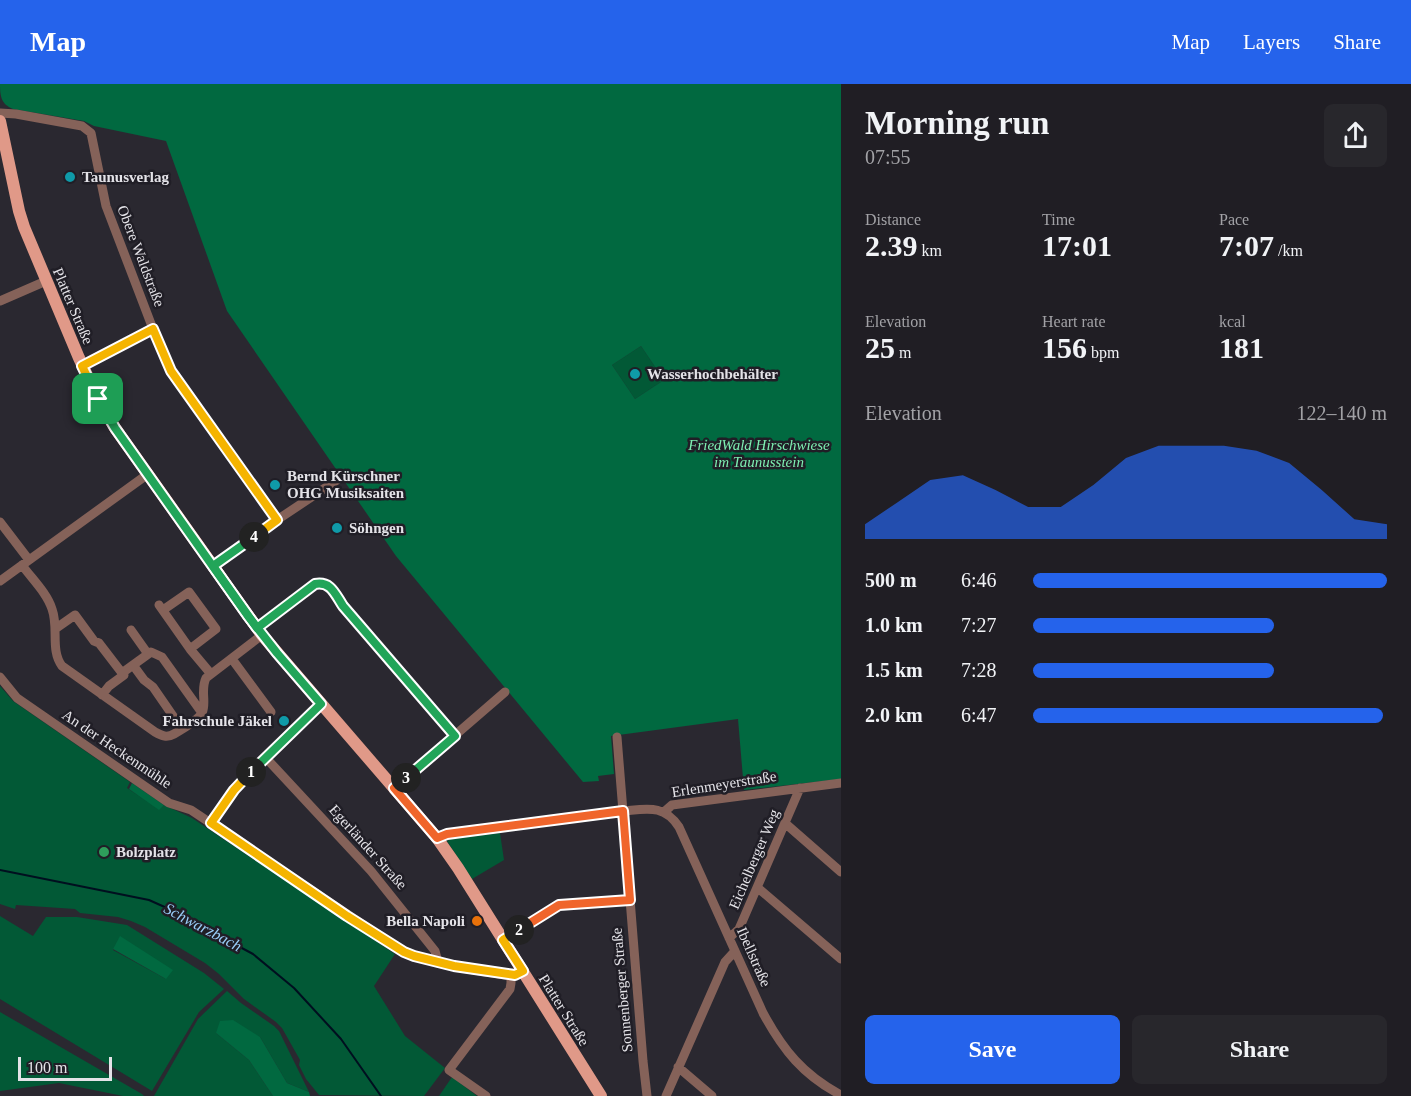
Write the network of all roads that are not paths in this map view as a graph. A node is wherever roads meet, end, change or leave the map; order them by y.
1 (0, 112) edge
2 (0, 121) edge
3 (46, 281) junction
4 (0, 301) edge
5 (153, 329) junction
6 (82, 366) junction
7 (148, 474) junction
8 (337, 480) dead end
9 (277, 520) junction
10 (0, 522) edge
11 (26, 563) junction
12 (213, 566) junction
13 (0, 581) edge
14 (55, 629) junction
15 (131, 630) dead end
16 (260, 632) junction
17 (190, 649) junction
18 (148, 654) junction
19 (232, 659) junction
20 (133, 665) junction
21 (122, 673) junction
22 (211, 674) junction
23 (0, 677) edge
24 (505, 692) dead end
25 (102, 695) junction
26 (321, 704) junction
27 (272, 712) dead end
28 (202, 713) junction
29 (182, 729) junction
30 (455, 736) junction
31 (617, 737) dead end
32 (266, 758) junction
33 (841, 783) edge
34 (394, 788) junction
35 (800, 788) junction
36 (623, 811) junction
37 (664, 812) junction
38 (211, 823) junction
39 (786, 824) junction
40 (437, 838) junction
41 (841, 872) edge
42 (758, 888) junction
43 (630, 900) junction
44 (729, 938) junction
45 (503, 940) junction
46 (735, 951) junction
47 (841, 959) edge
48 (438, 962) junction
49 (517, 973) junction
50 (678, 1067) junction
51 (841, 1095) edge
52 (486, 1096) edge
53 (601, 1096) edge
54 (647, 1096) edge
55 (666, 1096) edge
56 (712, 1096) edge

1 - 5 street, Obere Waldstraße
2 - 3 main road, Platter Straße
3 - 4 street
3 - 6 main road, Platter Straße
5 - 6 street
5 - 9 street, Obere Waldstraße
6 - 7 main road, Platter Straße
7 - 11 street
7 - 12 main road, Platter Straße
8 - 9 street
9 - 12 street
10 - 11 street
11 - 13 street
11 - 14 street
12 - 16 main road, Platter Straße
14 - 21 street
14 - 25 street
15 - 18 street
16 - 19 street
16 - 26 main road, Platter Straße
16 - 30 street
17 - 17 street
17 - 22 street
18 - 20 street
18 - 28 street
19 - 22 street
19 - 27 street
20 - 21 street
20 - 29 street
21 - 25 street
22 - 28 street
23 - 38 street, An der Heckenmühle
24 - 30 street
25 - 29 street
26 - 32 street
26 - 34 main road, Platter Straße
28 - 29 street
30 - 34 street
31 - 36 street, Sonnenberger Straße
32 - 38 street
32 - 48 street, Egerländer Straße
33 - 35 street, Erlenmeyerstraße
34 - 40 main road, Platter Straße
35 - 37 street, Erlenmeyerstraße
35 - 39 street, Eichelberger Weg
36 - 37 street, Erlenmeyerstraße
36 - 40 street, Erlenmeyerstraße
36 - 43 street, Sonnenberger Straße
37 - 44 street, Ibellstraße
38 - 48 street, An der Heckenmühle
39 - 41 street
39 - 42 street, Eichelberger Weg
40 - 45 main road, Platter Straße
42 - 44 street, Eichelberger Weg
42 - 47 street
43 - 45 street
43 - 54 street, Sonnenberger Straße
44 - 46 street, Ibellstraße
45 - 49 main road, Platter Straße
46 - 50 street
46 - 51 street, Ibellstraße
48 - 49 street, An der Heckenmühle
49 - 52 street
49 - 53 main road, Platter Straße
50 - 55 street
50 - 56 street

